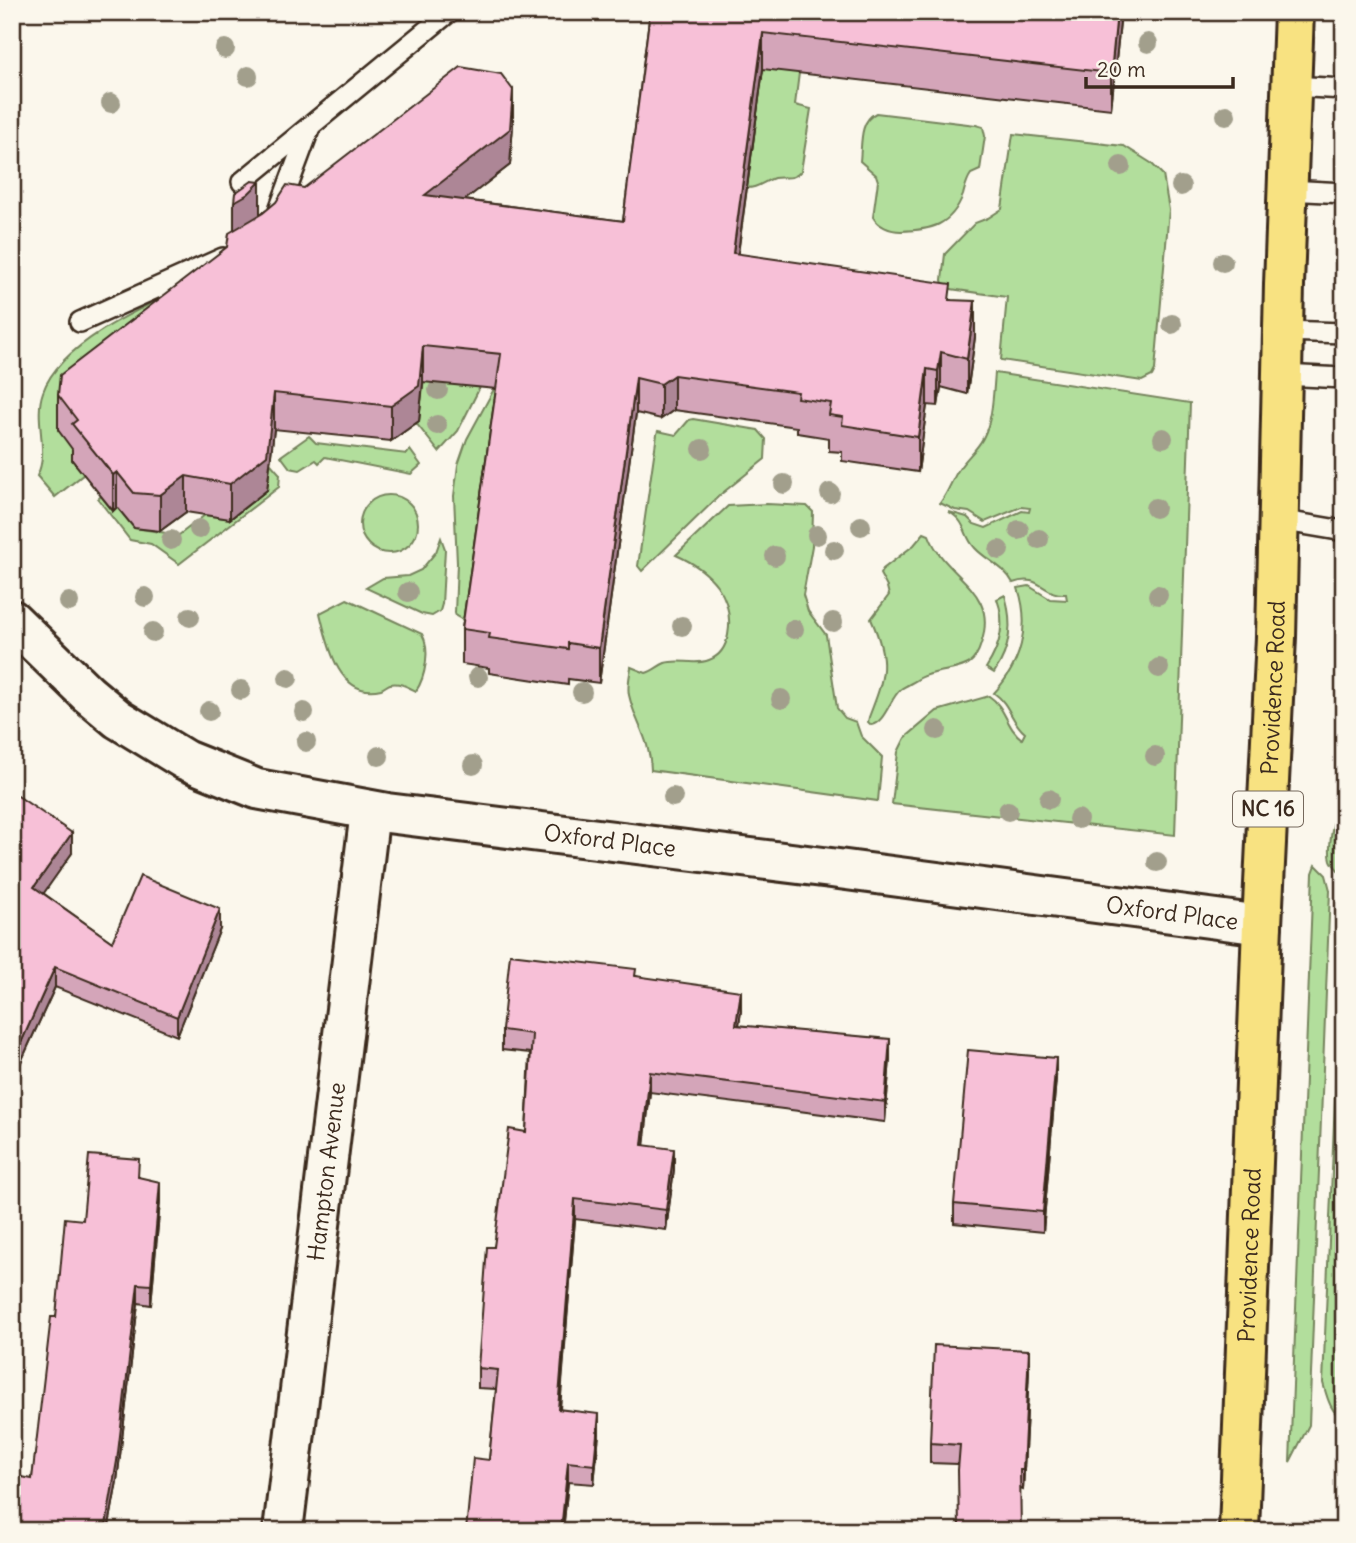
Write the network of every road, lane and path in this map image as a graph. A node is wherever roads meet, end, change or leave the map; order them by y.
1 (449, 12) edge
2 (1294, 12) edge
3 (1292, 86) junction
4 (1344, 89) edge
5 (310, 127) junction
6 (242, 182) dead end
7 (1288, 190) junction
8 (1344, 193) edge
9 (268, 228) edge
10 (236, 251) edge
11 (80, 322) dead end
12 (1283, 331) junction
13 (1344, 333) edge
14 (1282, 375) junction
15 (1344, 378) edge
16 (1279, 520) junction
17 (1344, 531) edge
18 (12, 620) edge
19 (370, 811) junction
20 (1262, 925) junction
21 (1245, 1530) edge
22 (284, 1531) edge

1 - 5 lane
2 - 3 main road, Providence Road / NC 16
3 - 4 lane
3 - 7 main road, Providence Road / NC 16
5 - 6 lane
5 - 9 lane
7 - 8 lane
7 - 12 main road, Providence Road / NC 16
10 - 11 lane
12 - 13 lane
12 - 14 main road, Providence Road / NC 16
14 - 15 lane
14 - 16 main road, Providence Road / NC 16
16 - 17 lane
16 - 20 main road, Providence Road / NC 16
18 - 19 street, Oxford Place
19 - 20 street, Oxford Place
19 - 22 street, Hampton Avenue
20 - 21 main road, Providence Road / NC 16

